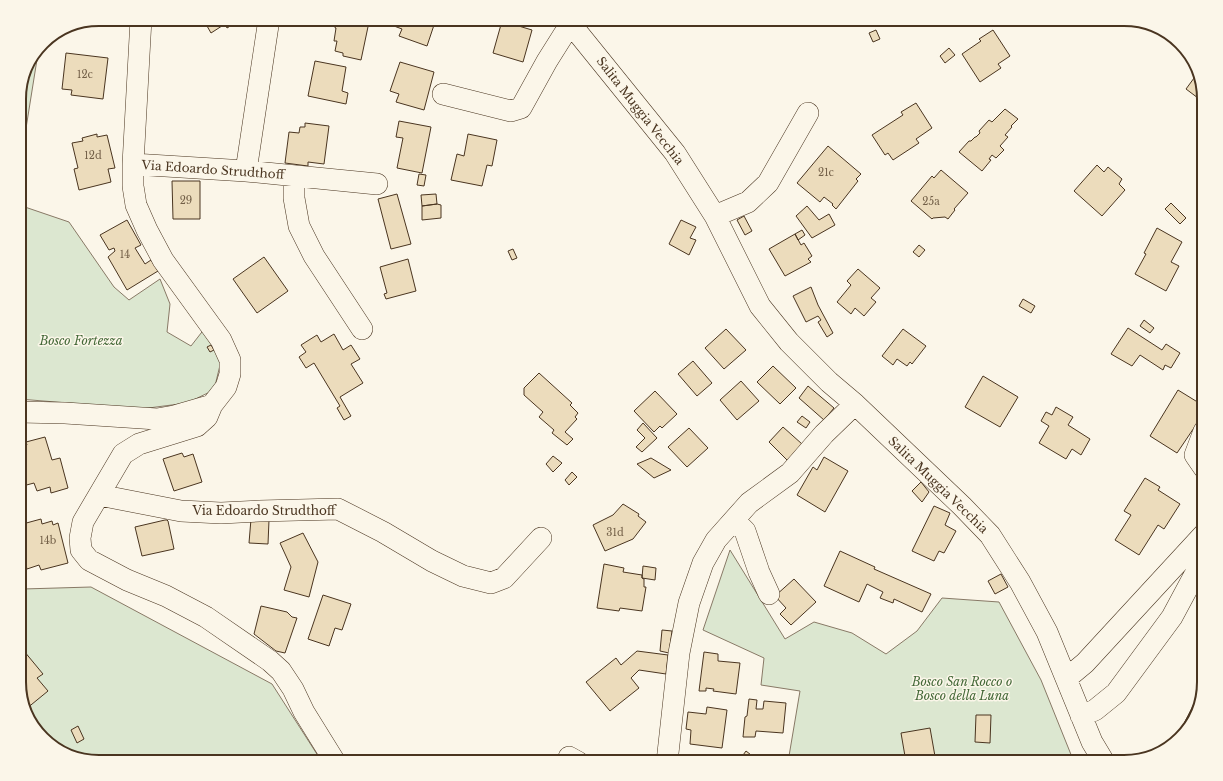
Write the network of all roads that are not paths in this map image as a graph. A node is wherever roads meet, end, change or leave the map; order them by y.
1 (141, 26) edge
2 (268, 26) edge
3 (570, 26) edge
4 (574, 26) edge
5 (443, 94) dead end
6 (808, 113) dead end
7 (133, 164) junction
8 (246, 171) junction
9 (294, 176) junction
10 (377, 184) dead end
11 (715, 216) junction
12 (362, 329) dead end
13 (855, 404) junction
14 (212, 406) junction
15 (26, 412) edge
16 (98, 495) junction
17 (734, 520) junction
18 (541, 538) dead end
19 (1197, 542) edge
20 (1197, 571) edge
21 (769, 594) dead end
22 (1067, 678) junction
23 (1081, 716) junction
24 (331, 755) edge
25 (668, 755) edge
26 (1100, 755) edge

1 - 7 street, Via Edoardo Strudthoff
2 - 8 street
3 - 5 street, Salita Muggia Vecchia
4 - 11 street, Salita Muggia Vecchia
6 - 11 street
7 - 8 street, Via Edoardo Strudthoff
7 - 14 street, Via Edoardo Strudthoff
8 - 9 street, Via Edoardo Strudthoff
9 - 10 street, Via Edoardo Strudthoff
9 - 12 street, Via Edoardo Strudthoff
11 - 13 street, Salita Muggia Vecchia
13 - 17 street
13 - 22 street, Salita Muggia Vecchia
14 - 15 street
14 - 16 street, Via Edoardo Strudthoff
16 - 18 street, Via Edoardo Strudthoff
16 - 24 street, Via Edoardo Strudthoff
17 - 21 street
17 - 25 street
19 - 22 street
20 - 23 street
22 - 23 street, Salita Muggia Vecchia
23 - 26 street, Salita Muggia Vecchia

